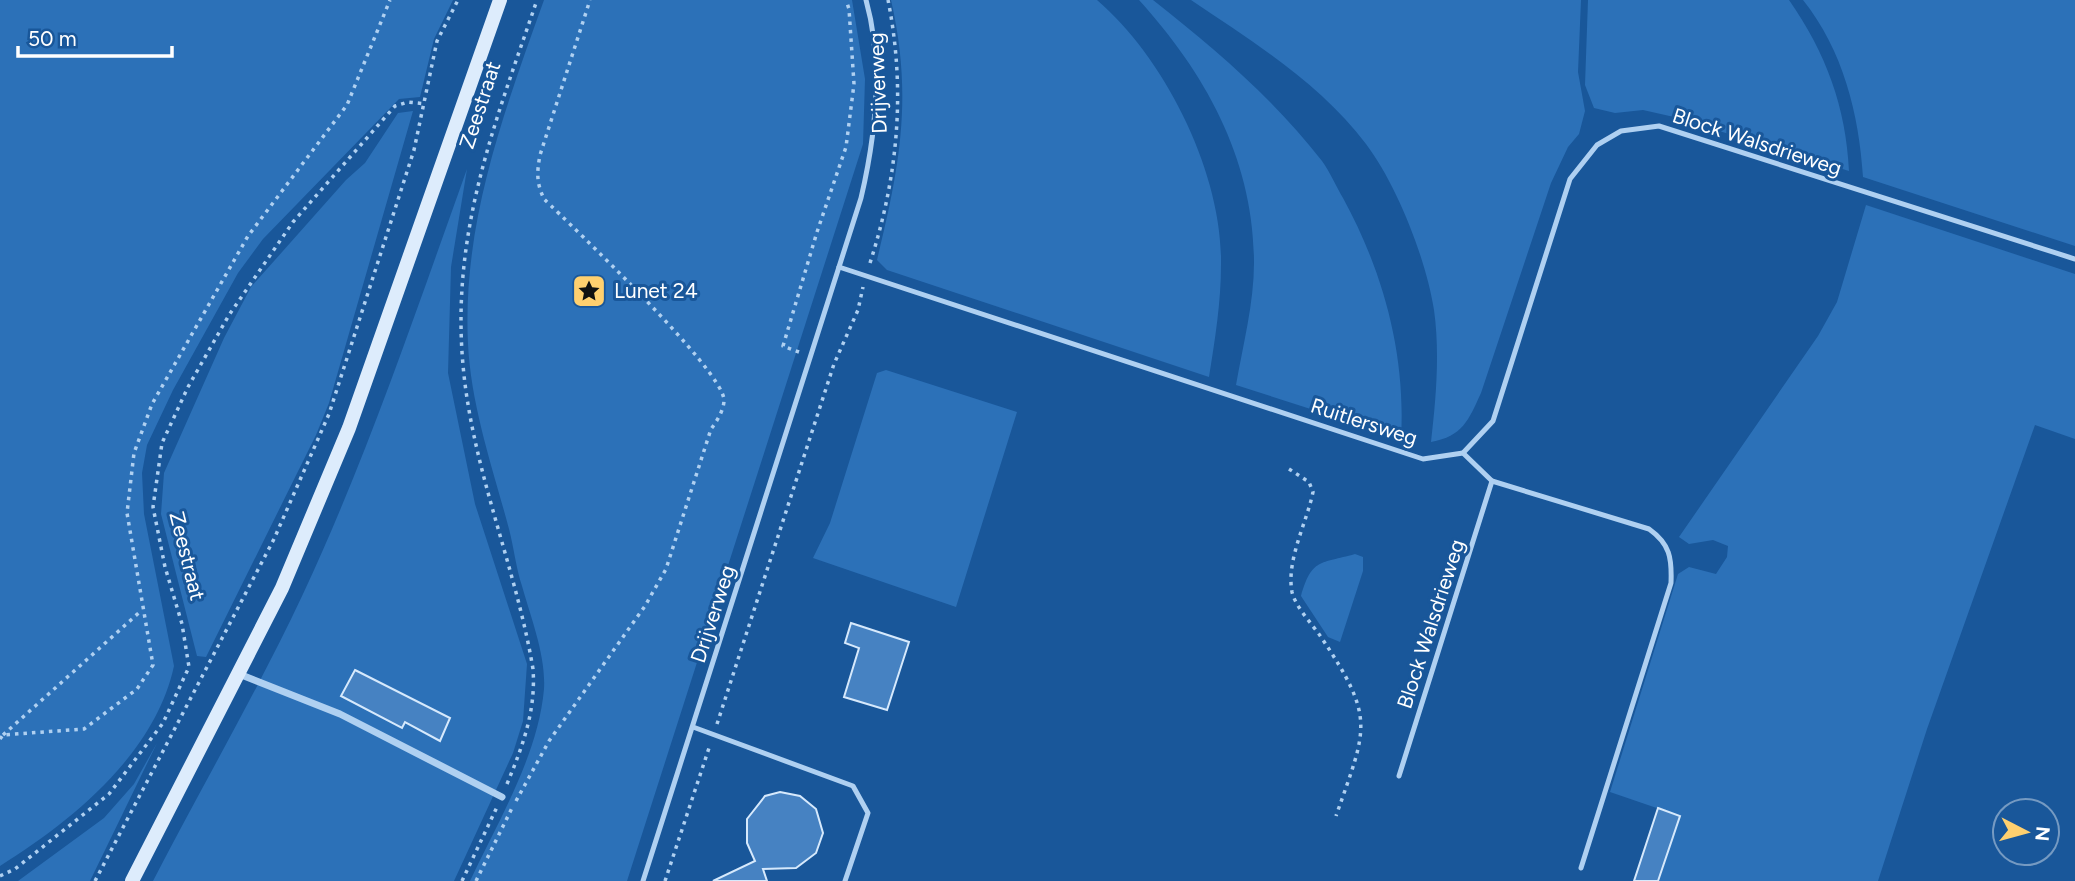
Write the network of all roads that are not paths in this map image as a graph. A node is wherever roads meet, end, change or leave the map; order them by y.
1 (500, 0) edge
2 (866, 0) edge
3 (2075, 259) edge
4 (839, 267) junction
5 (1463, 453) junction
6 (1492, 481) junction
7 (239, 674) junction
8 (693, 727) junction
9 (1399, 776) dead end
10 (502, 797) road end
11 (1581, 868) dead end
12 (132, 881) edge
13 (643, 881) edge
14 (845, 881) edge

1 - 7 main road, Zeestraat
2 - 4 lane, Drijverweg
3 - 5 lane, Block Walsdrieweg
4 - 5 lane, Ruitlersweg
4 - 8 lane, Drijverweg
5 - 6 lane
6 - 9 lane, Block Walsdrieweg
6 - 11 lane
7 - 10 street
7 - 12 main road, Zeestraat
8 - 13 lane, Drijverweg
8 - 14 lane

